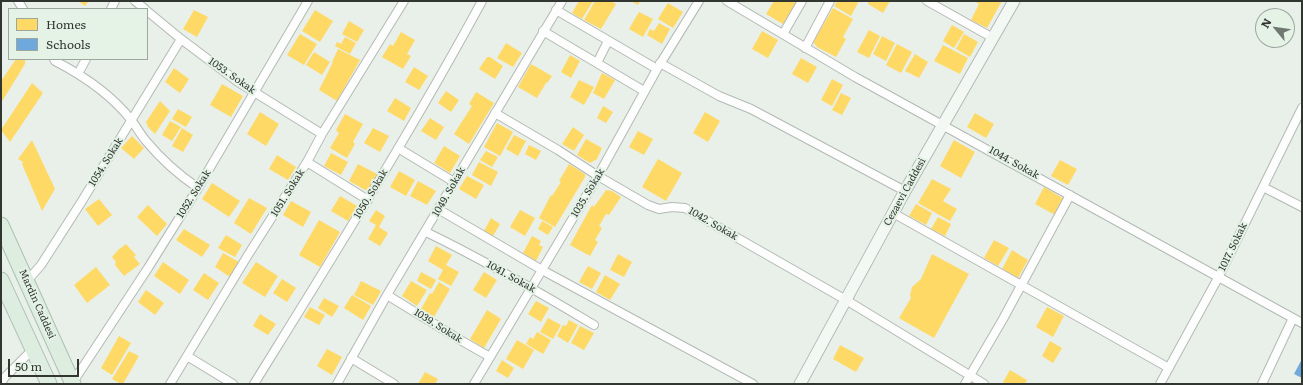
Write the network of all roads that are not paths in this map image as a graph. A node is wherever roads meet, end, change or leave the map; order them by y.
1 (135, 1) edge
2 (308, 1) edge
3 (404, 1) edge
4 (482, 1) edge
5 (562, 1) edge
6 (699, 1) edge
7 (727, 1) edge
8 (802, 1) edge
9 (830, 1) edge
10 (927, 1) edge
11 (1014, 1) edge
12 (144, 8) edge
13 (556, 10) junction
14 (148, 12) edge
15 (543, 32) junction
16 (783, 34) junction
17 (181, 38) junction
18 (993, 38) junction
19 (608, 41) junction
20 (805, 48) junction
21 (54, 60) edge
22 (85, 60) edge
23 (597, 63) junction
24 (658, 66) junction
25 (78, 74) junction
26 (644, 91) junction
27 (255, 92) junction
28 (1302, 108) edge
29 (495, 113) junction
30 (132, 121) junction
31 (943, 124) junction
32 (322, 134) junction
33 (398, 148) junction
34 (307, 162) junction
35 (598, 176) junction
36 (454, 182) junction
37 (1263, 187) junction
38 (198, 188) junction
39 (905, 191) junction
40 (1070, 195) junction
41 (368, 200) junction
42 (1302, 207) edge
43 (438, 209) junction
44 (894, 213) junction
45 (1, 225) edge
46 (426, 232) junction
47 (542, 270) junction
48 (1218, 278) junction
49 (1, 280) edge
50 (27, 281) junction
51 (1021, 285) junction
52 (532, 288) junction
53 (387, 295) junction
54 (846, 300) junction
55 (1293, 318) junction
56 (1302, 323) edge
57 (594, 325) dead end
58 (33, 349) junction
59 (187, 356) junction
60 (490, 356) junction
61 (351, 358) junction
62 (1169, 368) junction
63 (970, 376) junction
64 (1, 383) edge
65 (73, 383) edge
66 (49, 384) edge
67 (170, 384) edge
68 (233, 384) edge
69 (254, 384) edge
70 (337, 384) edge
71 (394, 384) edge
72 (474, 384) edge
73 (753, 384) edge
74 (800, 384) edge
75 (965, 384) edge
76 (984, 384) edge
77 (1160, 384) edge
78 (1262, 384) edge

1 - 12 street
2 - 27 street, 1052. Sokak
3 - 32 street, 1051. Sokak
4 - 33 street, 1050. Sokak
5 - 13 street, 1049. Sokak
6 - 24 street, 1035. Sokak
7 - 16 street, 1044. Sokak
8 - 16 street
9 - 20 street
10 - 18 street
11 - 18 street, Cezaevi Caddesi
13 - 15 street, 1049. Sokak
13 - 19 street
14 - 17 street, 1053. Sokak
15 - 23 street
15 - 29 street, 1049. Sokak
16 - 20 street, 1044. Sokak
17 - 27 street, 1053. Sokak
17 - 30 street, 1054. Sokak
18 - 31 street, Cezaevi Caddesi
19 - 23 street
19 - 24 street
20 - 31 street, 1044. Sokak
21 - 25 street
22 - 25 street
23 - 26 street
24 - 26 street, 1035. Sokak
24 - 39 street
25 - 30 street
26 - 35 street, 1035. Sokak
27 - 32 street, 1053. Sokak
27 - 38 street, 1052. Sokak
28 - 37 street, 1017. Sokak
29 - 35 street, 1042. Sokak
29 - 36 street, 1049. Sokak
30 - 38 street
30 - 50 street, 1054. Sokak
31 - 39 street, Cezaevi Caddesi
31 - 40 street, 1044. Sokak
32 - 34 street, 1051. Sokak
33 - 36 street
33 - 41 street, 1050. Sokak
34 - 41 street
34 - 59 street, 1051. Sokak
35 - 47 street, 1035. Sokak
35 - 54 street, 1042. Sokak
36 - 43 street, 1049. Sokak
37 - 42 street
37 - 48 street, 1017. Sokak
38 - 65 street, 1052. Sokak
39 - 44 street, Cezaevi Caddesi
40 - 48 street, 1044. Sokak
40 - 51 street
41 - 69 street, 1050. Sokak
43 - 46 street, 1049. Sokak
43 - 47 street
44 - 51 street
44 - 54 street, Cezaevi Caddesi
45 - 50 highway, Mardin Caddesi
46 - 52 street, 1041. Sokak
46 - 53 street, 1049. Sokak
47 - 52 street, 1035. Sokak
47 - 73 street
48 - 55 street, 1044. Sokak
48 - 62 street, 1017. Sokak
49 - 58 highway
50 - 65 highway, Mardin Caddesi
51 - 62 street
51 - 63 street
52 - 57 street, 1041. Sokak
52 - 60 street, 1035. Sokak
53 - 60 street, 1039. Sokak
53 - 61 street, 1049. Sokak
54 - 63 street, 1042. Sokak
54 - 74 street, Cezaevi Caddesi
55 - 56 street, 1044. Sokak
55 - 78 street
58 - 64 street
58 - 66 highway
59 - 67 street, 1051. Sokak
59 - 68 street
60 - 72 street, 1035. Sokak
61 - 70 street, 1049. Sokak
61 - 71 street
62 - 77 street, 1017. Sokak
63 - 75 street
63 - 76 street, 1042. Sokak

